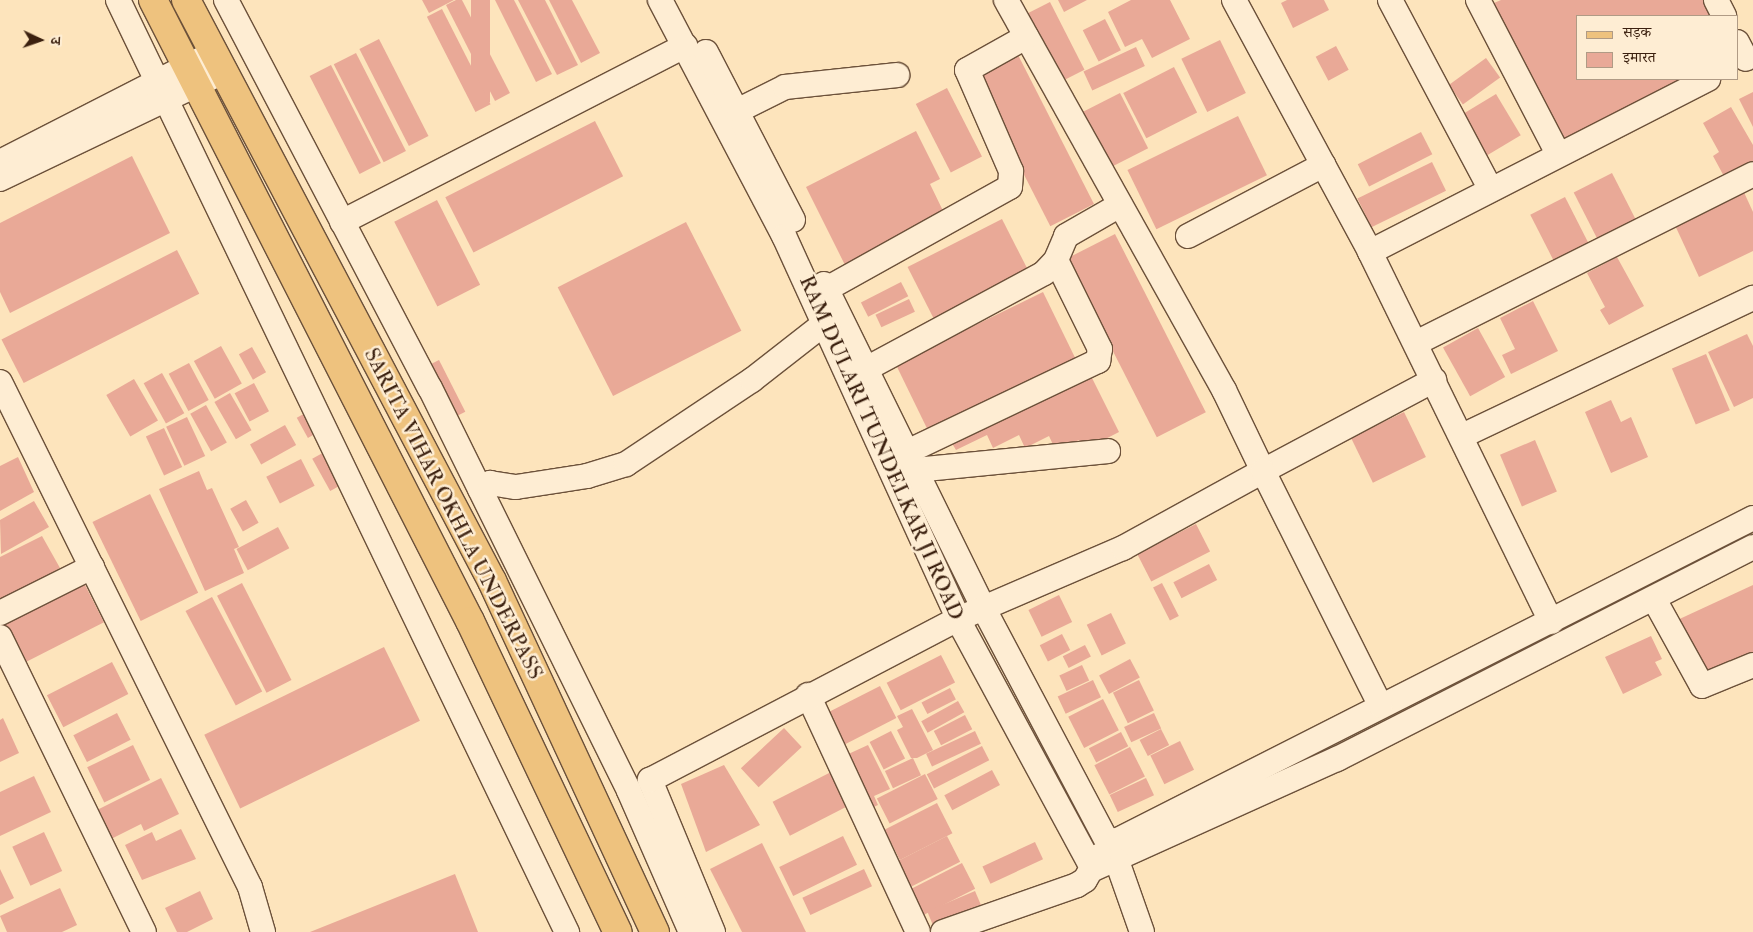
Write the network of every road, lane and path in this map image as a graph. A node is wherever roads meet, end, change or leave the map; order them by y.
1 (118, 0) edge
2 (153, 0) edge
3 (186, 0) edge
4 (226, 0) edge
5 (660, 0) edge
6 (678, 0) edge
7 (1006, 0) edge
8 (1234, 0) edge
9 (1390, 0) edge
10 (1479, 0) edge
11 (1716, 0) edge
12 (1724, 15) edge
13 (1026, 37) junction
14 (685, 46) junction
15 (218, 62) junction
16 (897, 75) dead end
17 (192, 76) junction
18 (1706, 80) edge
19 (163, 91) junction
20 (738, 110) junction
21 (1558, 154) junction
22 (0, 162) edge
23 (1323, 165) junction
24 (1753, 174) edge
25 (0, 179) edge
26 (1490, 188) junction
27 (1120, 205) junction
28 (342, 222) junction
29 (1188, 236) dead end
30 (1370, 252) junction
31 (1056, 260) junction
32 (820, 293) junction
33 (1753, 298) edge
34 (825, 324) junction
35 (1416, 342) junction
36 (866, 369) junction
37 (1434, 380) junction
38 (0, 382) edge
39 (1462, 436) junction
40 (1108, 451) dead end
41 (911, 461) junction
42 (1263, 471) junction
43 (480, 489) junction
44 (1753, 518) edge
45 (1753, 548) edge
46 (92, 568) junction
47 (1654, 599) junction
48 (984, 609) junction
49 (0, 613) edge
50 (958, 619) junction
51 (1551, 622) junction
52 (0, 637) edge
53 (1753, 665) edge
54 (808, 695) junction
55 (1380, 705) junction
56 (1107, 840) junction
57 (1117, 861) junction
58 (1093, 869) junction
59 (676, 871) junction
60 (144, 932) edge
61 (262, 932) edge
62 (567, 932) edge
63 (618, 932) edge
64 (655, 932) edge
65 (691, 932) edge
66 (713, 932) edge
67 (918, 932) edge
68 (943, 932) edge
69 (1142, 932) edge

1 - 19 street
2 - 17 main road, SARITA VIHAR OKHLA UNDERPASS
3 - 15 main road, SARITA VIHAR OKHLA UNDERPASS
4 - 28 street
5 - 14 street, RAM DULARI TUNDELKAR JI ROAD
6 - 20 street, RAM DULARI TUNDELKAR JI ROAD
7 - 13 street
8 - 23 street
9 - 26 street
10 - 21 street
11 - 12 street
13 - 27 street
13 - 32 street
14 - 28 street
14 - 32 street, RAM DULARI TUNDELKAR JI ROAD
15 - 17 street
15 - 64 main road, SARITA VIHAR OKHLA UNDERPASS
16 - 20 street
17 - 19 street
17 - 63 main road, SARITA VIHAR OKHLA UNDERPASS
18 - 21 street
19 - 22 street
19 - 25 street
19 - 62 street
20 - 32 street, RAM DULARI TUNDELKAR JI ROAD
21 - 26 street
23 - 29 street
23 - 30 street
24 - 35 street
26 - 30 street
27 - 31 street
27 - 42 street
28 - 43 street
30 - 35 street
31 - 36 street
31 - 41 street
32 - 34 street, RAM DULARI TUNDELKAR JI ROAD
32 - 36 street
33 - 39 street
34 - 43 street
34 - 50 street, RAM DULARI TUNDELKAR JI ROAD
35 - 37 street
36 - 41 street
37 - 39 street
37 - 42 street
38 - 46 street
39 - 51 street
40 - 41 street
41 - 48 street
42 - 48 street
42 - 55 street
43 - 59 street
44 - 51 street
45 - 47 street
46 - 49 street
46 - 61 street
47 - 53 street
47 - 57 street
48 - 50 street
48 - 56 street
50 - 54 street
50 - 58 street, RAM DULARI TUNDELKAR JI ROAD
51 - 55 street
52 - 60 street
54 - 59 street
54 - 67 street
55 - 56 street
56 - 58 street
57 - 58 street
57 - 69 street
58 - 68 street
59 - 65 street
59 - 66 street

